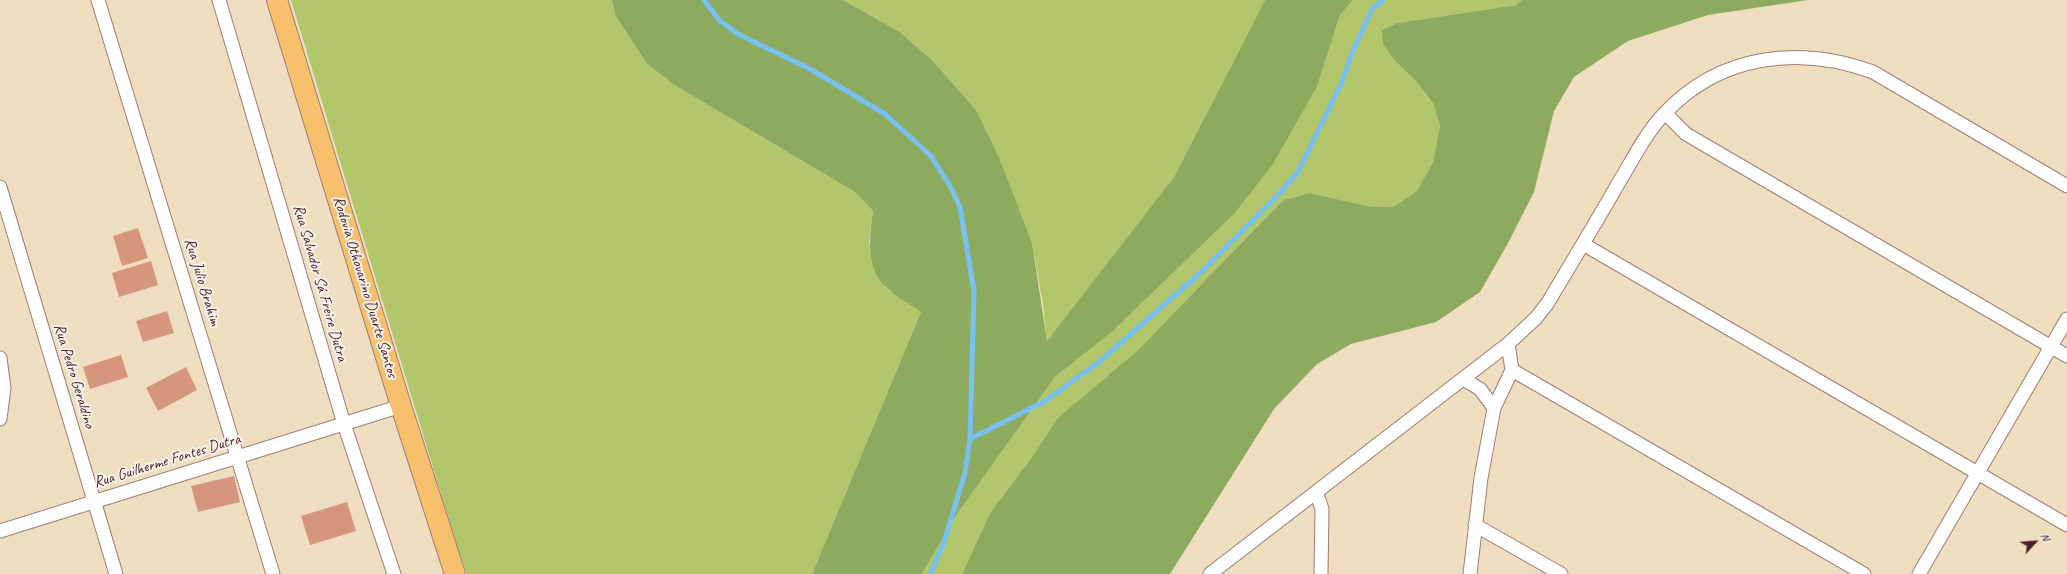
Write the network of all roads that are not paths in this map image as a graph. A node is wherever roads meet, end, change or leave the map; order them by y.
1 (98, 0) edge
2 (219, 0) edge
3 (277, 0) edge
4 (1665, 113) junction
5 (2067, 186) edge
6 (0, 188) edge
7 (1583, 244) junction
8 (2067, 319) edge
9 (1508, 344) junction
10 (2051, 346) junction
11 (2067, 356) edge
12 (0, 358) edge
13 (1512, 370) junction
14 (1463, 379) junction
15 (401, 406) junction
16 (1494, 408) junction
17 (0, 420) edge
18 (344, 424) junction
19 (238, 458) junction
20 (1978, 473) junction
21 (1316, 492) junction
22 (93, 501) junction
23 (1475, 525) junction
24 (2067, 525) edge
25 (0, 531) edge
26 (116, 574) edge
27 (273, 574) edge
28 (394, 574) edge
29 (455, 574) edge
30 (1210, 574) edge
31 (1321, 574) edge
32 (1470, 574) edge
33 (1561, 574) edge
34 (1864, 574) edge
35 (1919, 574) edge

1 - 19 street, Rua Julio Brahim
2 - 18 street, Rua Salvador Sá Freire Dutra
3 - 15 main road, Rodovia Othovarino Duarte Santos
4 - 5 street
4 - 7 street
4 - 10 street
6 - 22 street, Rua Pedro Geraldino
7 - 9 street
7 - 20 street
8 - 10 street
9 - 13 street
9 - 14 street
10 - 11 street
10 - 20 street
12 - 17 street
13 - 16 street
13 - 34 street
14 - 16 street
14 - 21 street
15 - 18 street, Rua Guilherme Fontes Dutra
15 - 29 main road, Rodovia Othovarino Duarte Santos
16 - 23 street
18 - 19 street, Rua Guilherme Fontes Dutra
18 - 28 street, Rua Salvador Sá Freire Dutra
19 - 22 street, Rua Guilherme Fontes Dutra
19 - 27 street, Rua Julio Brahim
20 - 24 street
20 - 35 street
21 - 30 street
21 - 31 street
22 - 25 street, Rua Guilherme Fontes Dutra
22 - 26 street, Rua Pedro Geraldino
23 - 32 street
23 - 33 street

